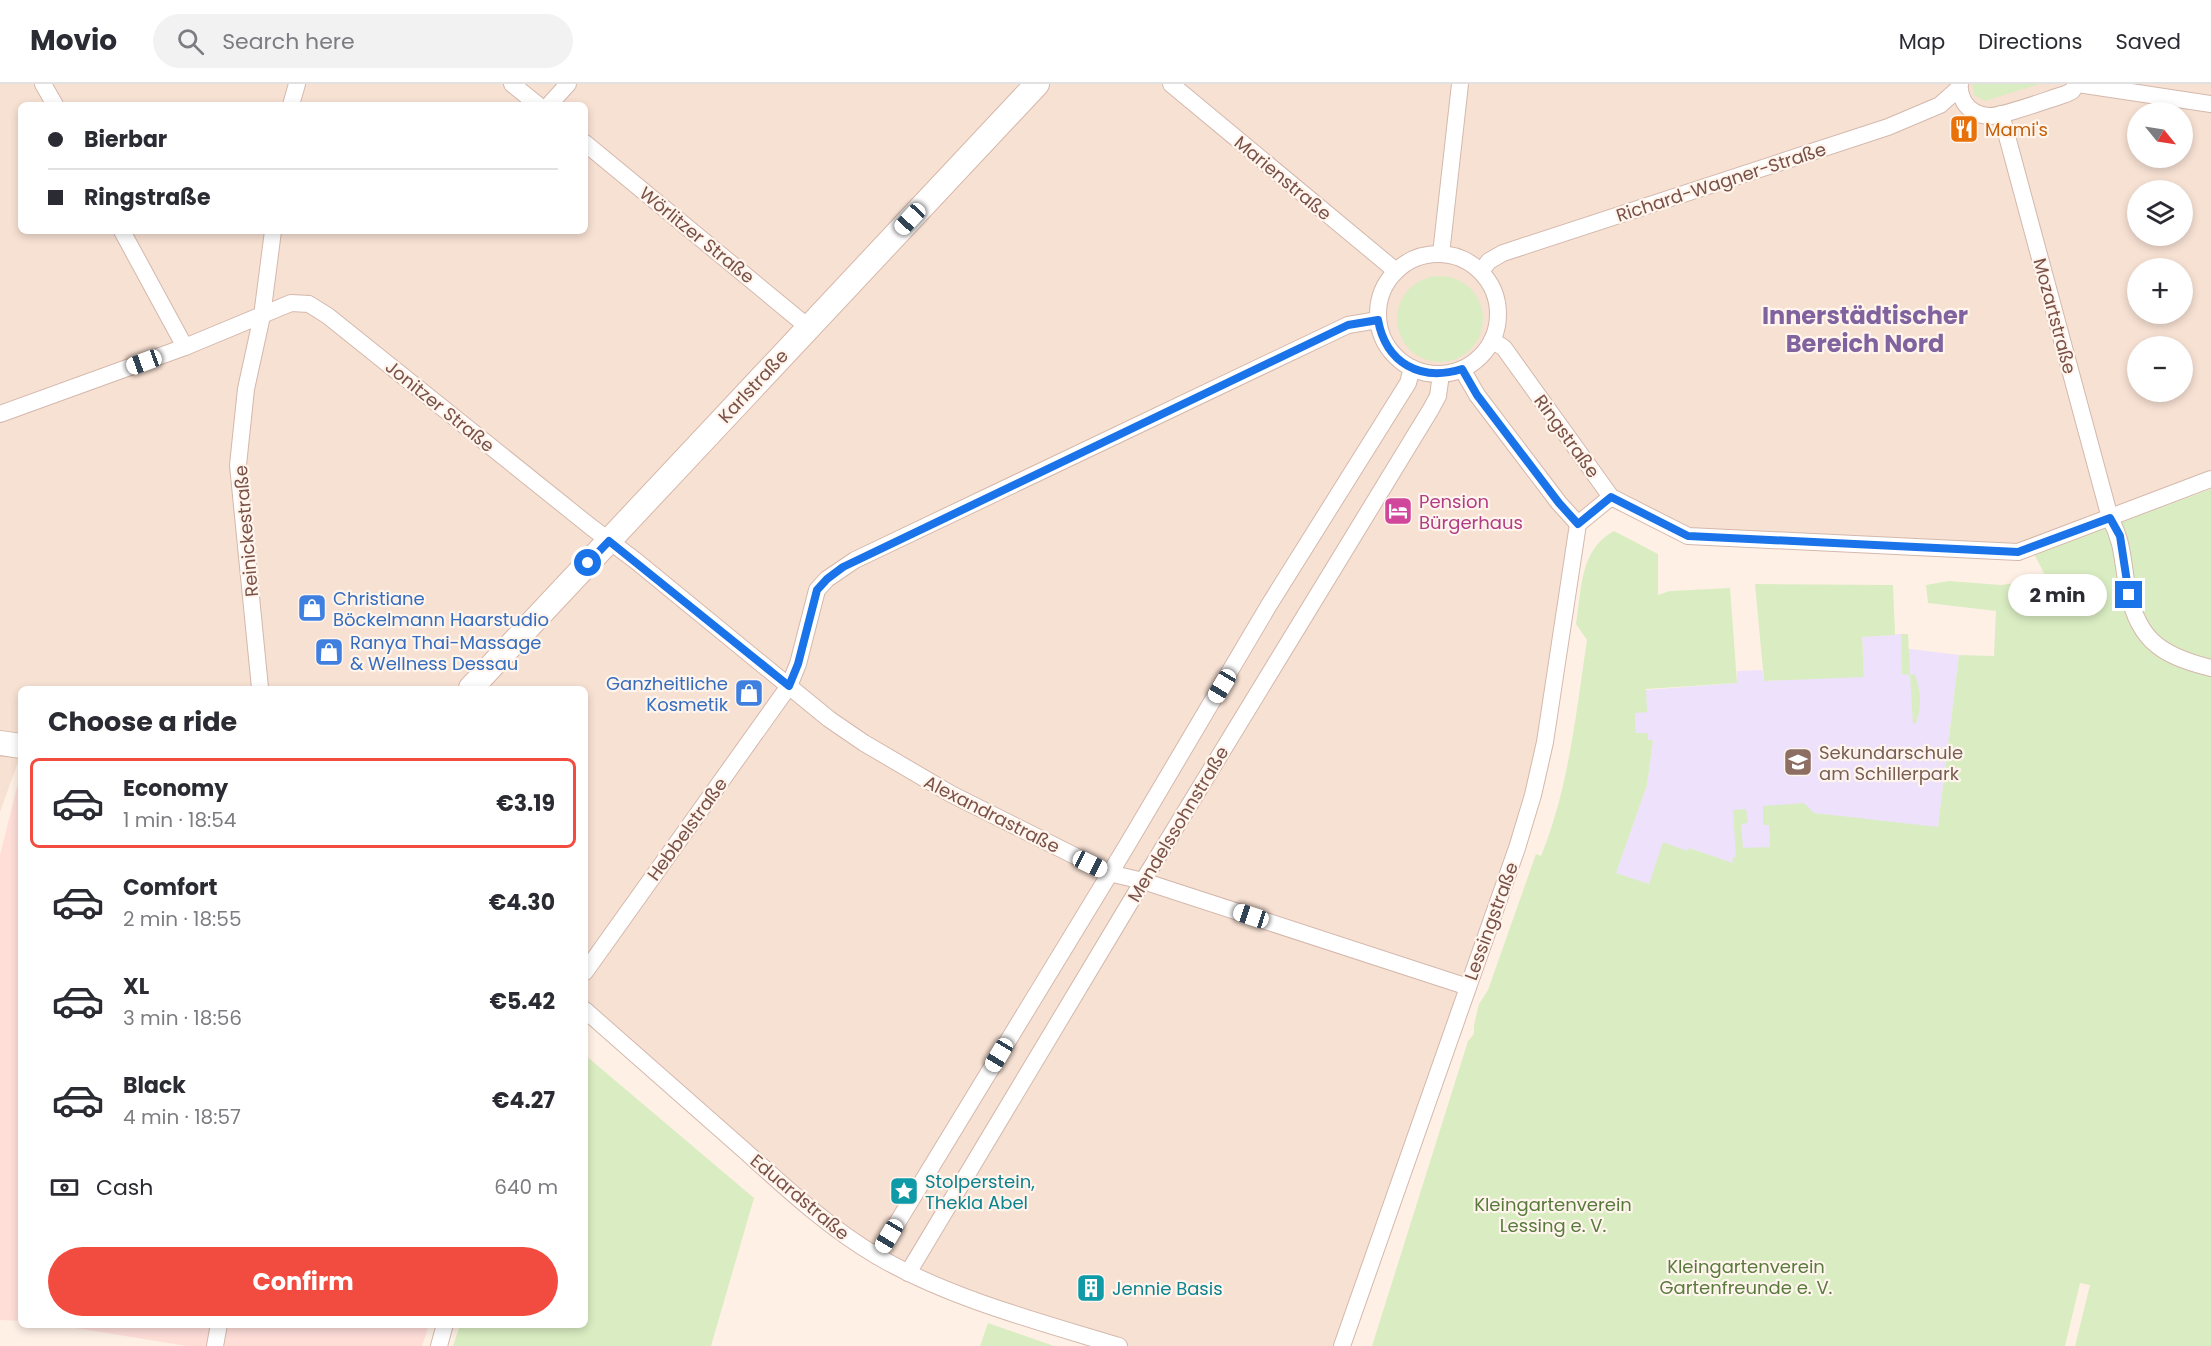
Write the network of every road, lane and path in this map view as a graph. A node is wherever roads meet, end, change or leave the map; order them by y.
1 (43, 84) edge
2 (297, 84) edge
3 (512, 84) edge
4 (568, 84) edge
5 (1037, 84) edge
6 (1171, 84) edge
7 (1460, 84) edge
8 (2078, 84) edge
9 (1957, 85) edge
10 (53, 102) edge
11 (292, 102) edge
12 (534, 102) edge
13 (552, 102) edge
14 (2211, 104) edge
15 (2001, 114) junction
16 (588, 145) edge
17 (124, 234) edge
18 (273, 234) edge
19 (1441, 254) junction
20 (1396, 271) junction
21 (1481, 271) junction
22 (262, 316) junction
23 (1378, 320) junction
24 (808, 327) junction
25 (1492, 340) junction
26 (185, 347) junction
27 (1412, 368) junction
28 (1462, 369) junction
29 (1441, 374) junction
30 (0, 414) edge
31 (2211, 479) edge
32 (1611, 497) junction
33 (2110, 518) junction
34 (1578, 524) junction
35 (609, 541) junction
36 (2211, 668) edge
37 (261, 686) edge
38 (473, 686) edge
39 (789, 686) junction
40 (0, 743) edge
41 (18, 746) edge
42 (1109, 873) junction
43 (1143, 881) junction
44 (588, 968) edge
45 (1468, 987) junction
46 (588, 1013) edge
47 (877, 1256) junction
48 (908, 1273) junction
49 (218, 1328) edge
50 (444, 1328) edge
51 (215, 1346) edge
52 (439, 1346) edge
53 (1119, 1346) edge
54 (1342, 1346) edge

1 - 10 street
2 - 11 street
3 - 12 street
4 - 13 street
5 - 24 main road, Karlstraße
6 - 20 street, Marienstraße
7 - 19 street
8 - 14 street
8 - 15 street, Richard-Wagner-Straße
9 - 15 street, Richard-Wagner-Straße
9 - 21 street, Richard-Wagner-Straße
15 - 33 street, Mozartstraße
16 - 24 street, Wörlitzer Straße
17 - 26 street
18 - 22 street, Reinickestraße
19 - 20 street
19 - 21 street
20 - 23 street
21 - 25 street
22 - 26 street, Jonitzer Straße
22 - 35 street, Jonitzer Straße
22 - 37 street, Reinickestraße
23 - 27 street
23 - 39 street, Hebbelstraße
24 - 35 main road, Karlstraße
25 - 28 street
25 - 32 street, Ringstraße
26 - 30 street, Jonitzer Straße
27 - 29 street
27 - 42 street, Mendelssohnstraße
28 - 29 street
28 - 34 street
29 - 43 street, Mendelssohnstraße
31 - 33 street, Ringstraße
32 - 33 street, Ringstraße
32 - 34 street
33 - 36 street
34 - 45 street, Lessingstraße
35 - 38 main road, Karlstraße
35 - 39 street, Alexandrastraße
39 - 42 street, Alexandrastraße
39 - 44 street, Hebbelstraße
40 - 41 main road
42 - 43 street, Alexandrastraße
42 - 47 street, Mendelssohnstraße
43 - 45 street, Alexandrastraße
43 - 48 street, Mendelssohnstraße
45 - 54 street, Lessingstraße
46 - 47 street, Eduardstraße
47 - 48 street, Eduardstraße
48 - 53 street, Eduardstraße
49 - 51 street
50 - 52 street

